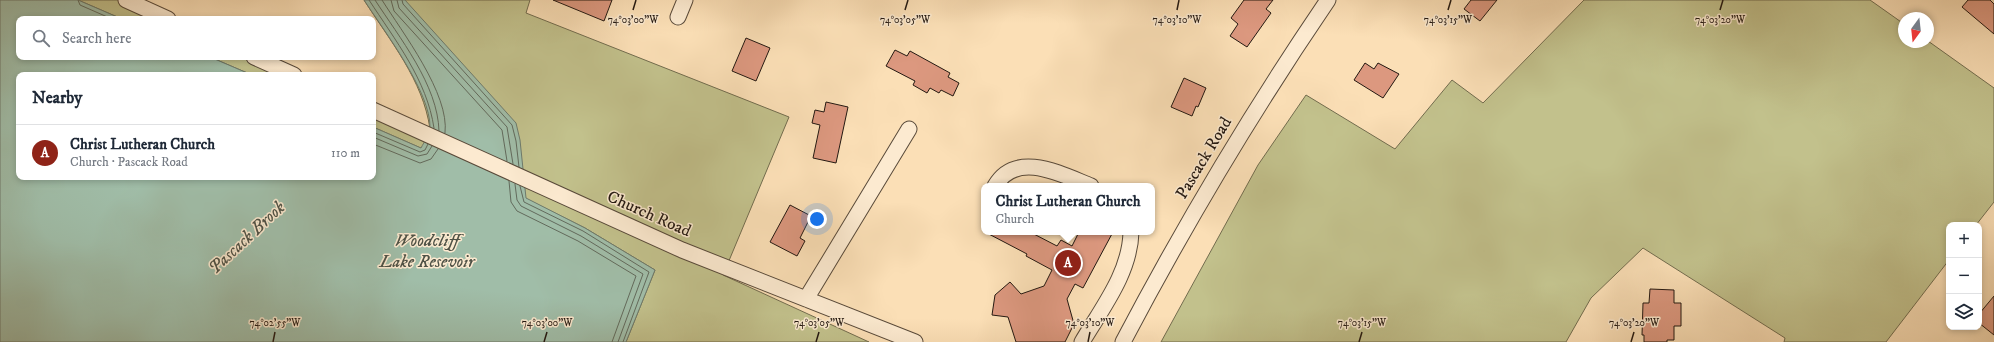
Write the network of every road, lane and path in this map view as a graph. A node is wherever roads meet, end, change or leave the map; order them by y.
1 (126, 0) edge
2 (684, 0) edge
3 (1328, 0) edge
4 (161, 16) edge
5 (678, 17) dead end
6 (261, 60) edge
7 (287, 72) edge
8 (376, 111) edge
9 (909, 129) dead end
10 (997, 183) edge
11 (1083, 183) edge
12 (1131, 235) edge
13 (806, 299) junction
14 (915, 342) edge
15 (1082, 342) edge
16 (1123, 342) edge

1 - 4 street
2 - 5 street
3 - 16 street, Pascack Road
6 - 7 street
8 - 13 street, Church Road
9 - 13 street
10 - 11 street
12 - 15 street
13 - 14 street, Church Road

